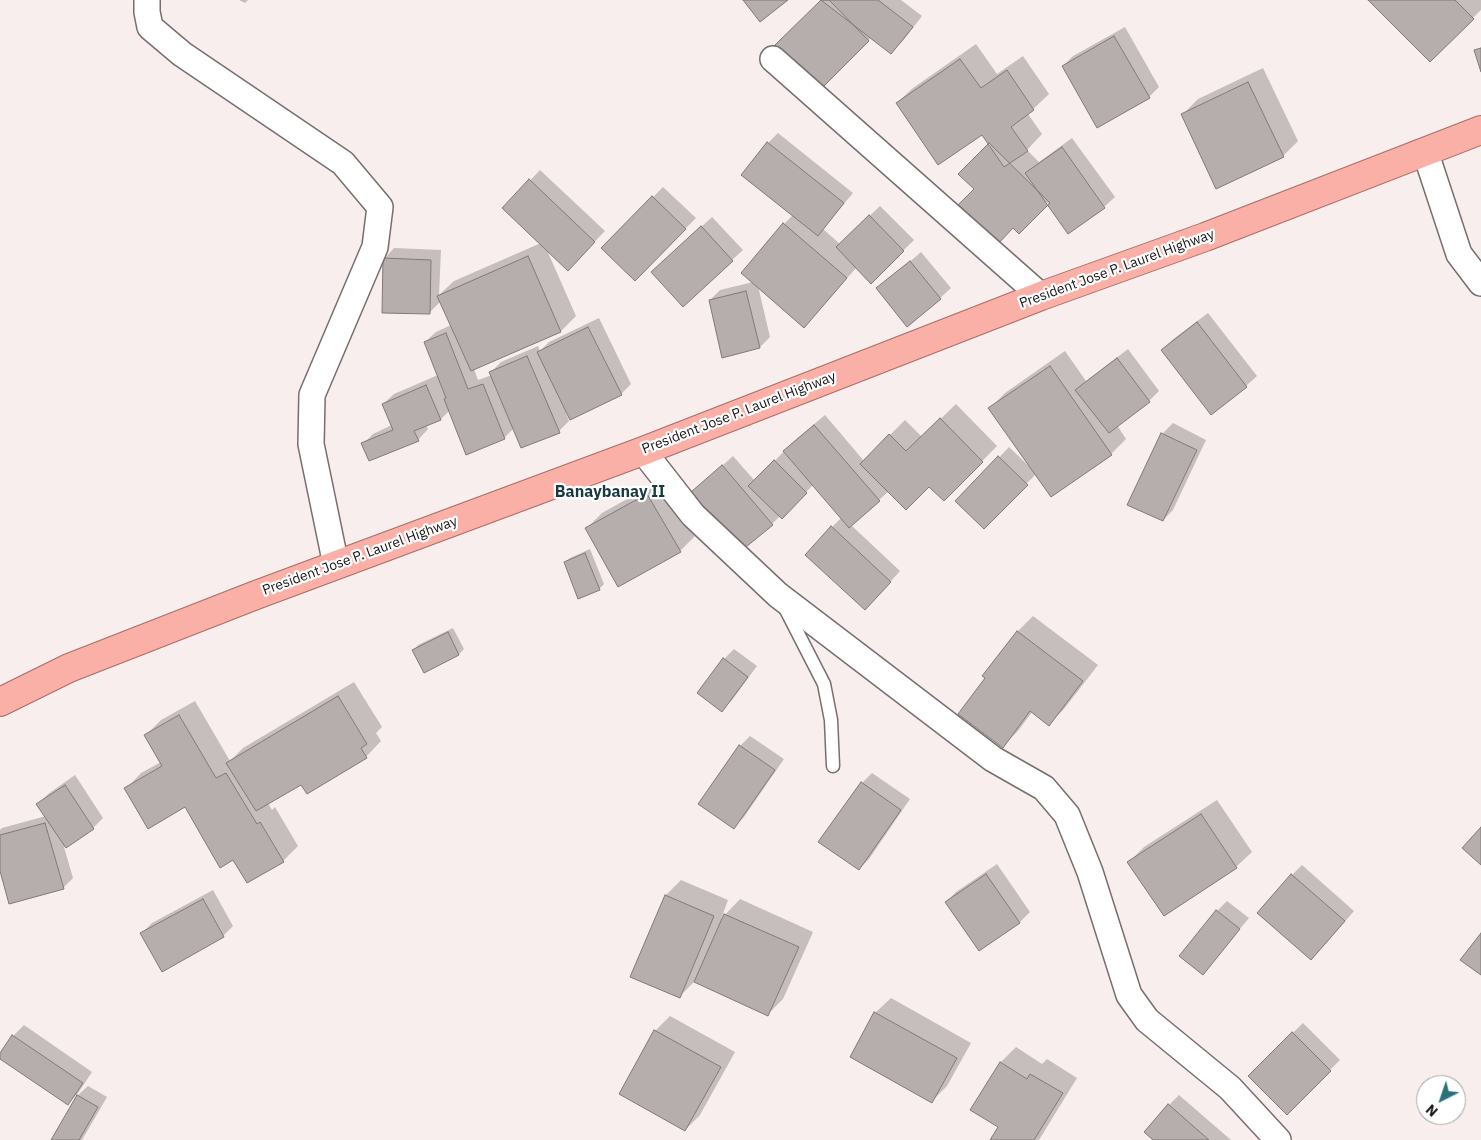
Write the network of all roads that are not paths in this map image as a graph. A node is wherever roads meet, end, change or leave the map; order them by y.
1 (147, 0) edge
2 (773, 58) dead end
3 (1481, 130) edge
4 (1426, 151) junction
5 (1481, 283) edge
6 (1041, 296) junction
7 (643, 451) junction
8 (336, 565) junction
9 (778, 595) junction
10 (0, 702) edge
11 (833, 766) dead end
12 (1278, 1140) edge

1 - 8 street
2 - 6 street
3 - 4 highway, President Jose P. Laurel Highway
4 - 5 street
4 - 6 highway, President Jose P. Laurel Highway
6 - 7 highway, President Jose P. Laurel Highway
7 - 8 highway, President Jose P. Laurel Highway
7 - 9 street
8 - 10 highway, President Jose P. Laurel Highway
9 - 11 lane
9 - 12 street

